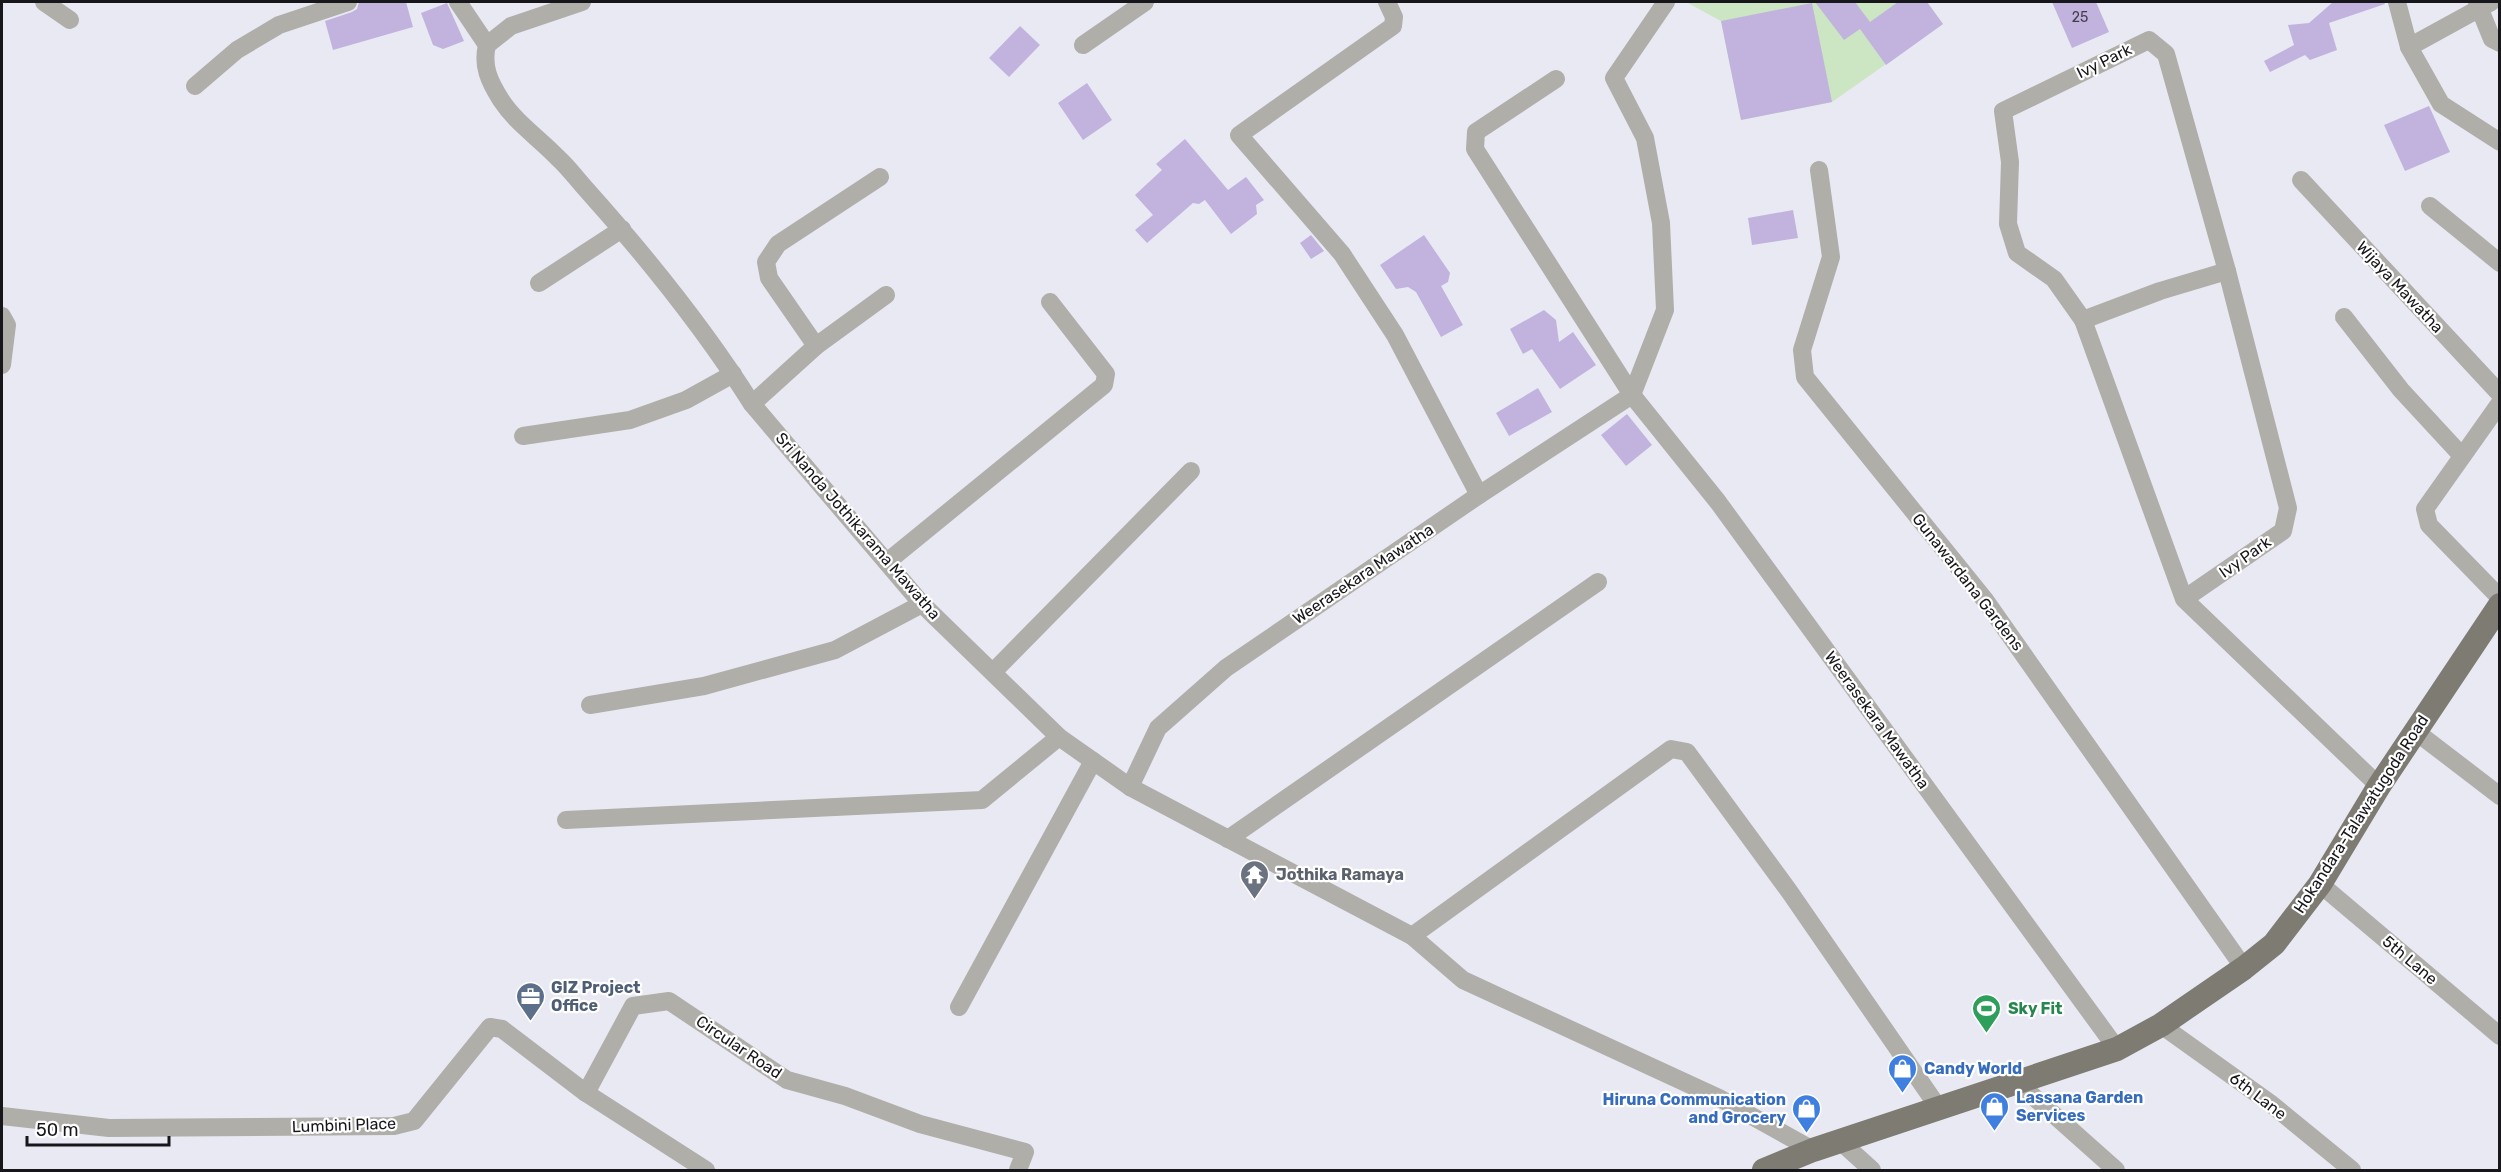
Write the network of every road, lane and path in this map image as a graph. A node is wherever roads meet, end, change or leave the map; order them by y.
1 (44, 2) edge
2 (348, 2) edge
3 (458, 2) edge
4 (582, 2) edge
5 (1145, 2) edge
6 (1387, 2) edge
7 (1666, 2) edge
8 (2397, 2) edge
9 (2482, 3) edge
10 (70, 20) dead end
11 (2499, 43) edge
12 (487, 45) junction
13 (1083, 45) dead end
14 (2409, 47) junction
15 (1556, 79) dead end
16 (195, 86) dead end
17 (2499, 142) edge
18 (1819, 171) dead end
19 (880, 177) dead end
20 (2301, 180) dead end
21 (2430, 206) dead end
22 (622, 229) junction
23 (2499, 263) edge
24 (2227, 271) junction
25 (539, 283) dead end
26 (886, 295) dead end
27 (1050, 302) dead end
28 (2, 316) edge
29 (2344, 317) dead end
30 (2083, 320) junction
31 (816, 346) junction
32 (2, 365) edge
33 (733, 374) junction
34 (2499, 394) edge
35 (1632, 395) junction
36 (2499, 403) edge
37 (752, 404) junction
38 (523, 436) dead end
39 (2462, 456) junction
40 (1191, 471) dead end
41 (1479, 495) junction
42 (887, 562) junction
43 (1598, 582) dead end
44 (2499, 598) edge
45 (2184, 599) junction
46 (922, 604) junction
47 (2499, 605) edge
48 (993, 672) junction
49 (590, 705) dead end
50 (2415, 731) junction
51 (1059, 737) junction
52 (1093, 761) junction
53 (2379, 786) junction
54 (1130, 787) junction
55 (2499, 796) edge
56 (566, 820) dead end
57 (1228, 839) junction
58 (2320, 884) junction
59 (1412, 936) junction
60 (2244, 968) junction
61 (959, 1007) dead end
62 (2162, 1025) junction
63 (2499, 1036) edge
64 (2117, 1049) junction
65 (2017, 1082) junction
66 (586, 1093) junction
67 (1938, 1107) junction
68 (2, 1116) edge
69 (1840, 1141) junction
70 (1813, 1150) junction
71 (706, 1170) edge
72 (1018, 1170) edge
73 (1764, 1170) edge
74 (1872, 1170) edge
75 (2116, 1170) edge
76 (2352, 1170) edge

1 - 10 street
2 - 16 street
3 - 12 street
4 - 12 street
5 - 13 street
6 - 41 street
7 - 35 street
8 - 14 street
9 - 11 street
9 - 14 street
12 - 22 street, Sri Nanda Jothikarama Mawatha
14 - 17 street
15 - 35 street, Weerasekara Mawatha
18 - 60 street, Gunawardana Gardens
19 - 31 street
20 - 34 street, Wijaya Mawatha
21 - 23 street
22 - 25 street
22 - 33 street, Sri Nanda Jothikarama Mawatha
24 - 30 street
24 - 30 street, Ivy Park
24 - 45 street, Ivy Park
26 - 31 street
27 - 42 street
28 - 32 street
29 - 39 street
30 - 45 street, Ivy Park
31 - 37 street
33 - 37 street, Sri Nanda Jothikarama Mawatha
33 - 38 street
35 - 41 street, Weerasekara Mawatha
35 - 64 street, Weerasekara Mawatha
36 - 39 street
37 - 42 street, Sri Nanda Jothikarama Mawatha
39 - 44 street
40 - 48 street
41 - 54 street, Weerasekara Mawatha
42 - 46 street, Sri Nanda Jothikarama Mawatha
43 - 57 street
45 - 53 street, Ivy Park
46 - 48 street, Sri Nanda Jothikarama Mawatha
46 - 49 street
47 - 50 main road, Hokandara-Talawatugoda Road
48 - 51 street, Sri Nanda Jothikarama Mawatha
50 - 53 main road, Hokandara-Talawatugoda Road
50 - 55 street
51 - 52 street, Sri Nanda Jothikarama Mawatha
51 - 56 street
52 - 54 street, Sri Nanda Jothikarama Mawatha
52 - 61 street
53 - 58 main road, Hokandara-Talawatugoda Road
54 - 57 street, Sri Nanda Jothikarama Mawatha
57 - 59 street, Sri Nanda Jothikarama Mawatha
58 - 60 main road, Hokandara-Talawatugoda Road
58 - 63 street, 5th Lane
59 - 67 street
59 - 70 street, Sri Nanda Jothikarama Mawatha
60 - 62 main road, Hokandara-Talawatugoda Road
62 - 64 main road, Hokandara-Talawatugoda Road
62 - 76 street, 6th Lane
64 - 65 main road, Hokandara-Talawatugoda Road
65 - 67 main road, Hokandara-Talawatugoda Road
65 - 75 street
66 - 68 street, Lumbini Place
66 - 71 street, Lumbini Place
66 - 72 street, Circular Road
67 - 69 main road, Hokandara-Talawatugoda Road
69 - 70 main road, Hokandara-Talawatugoda Road
69 - 74 street
70 - 73 main road, Hokandara-Talawatugoda Road

